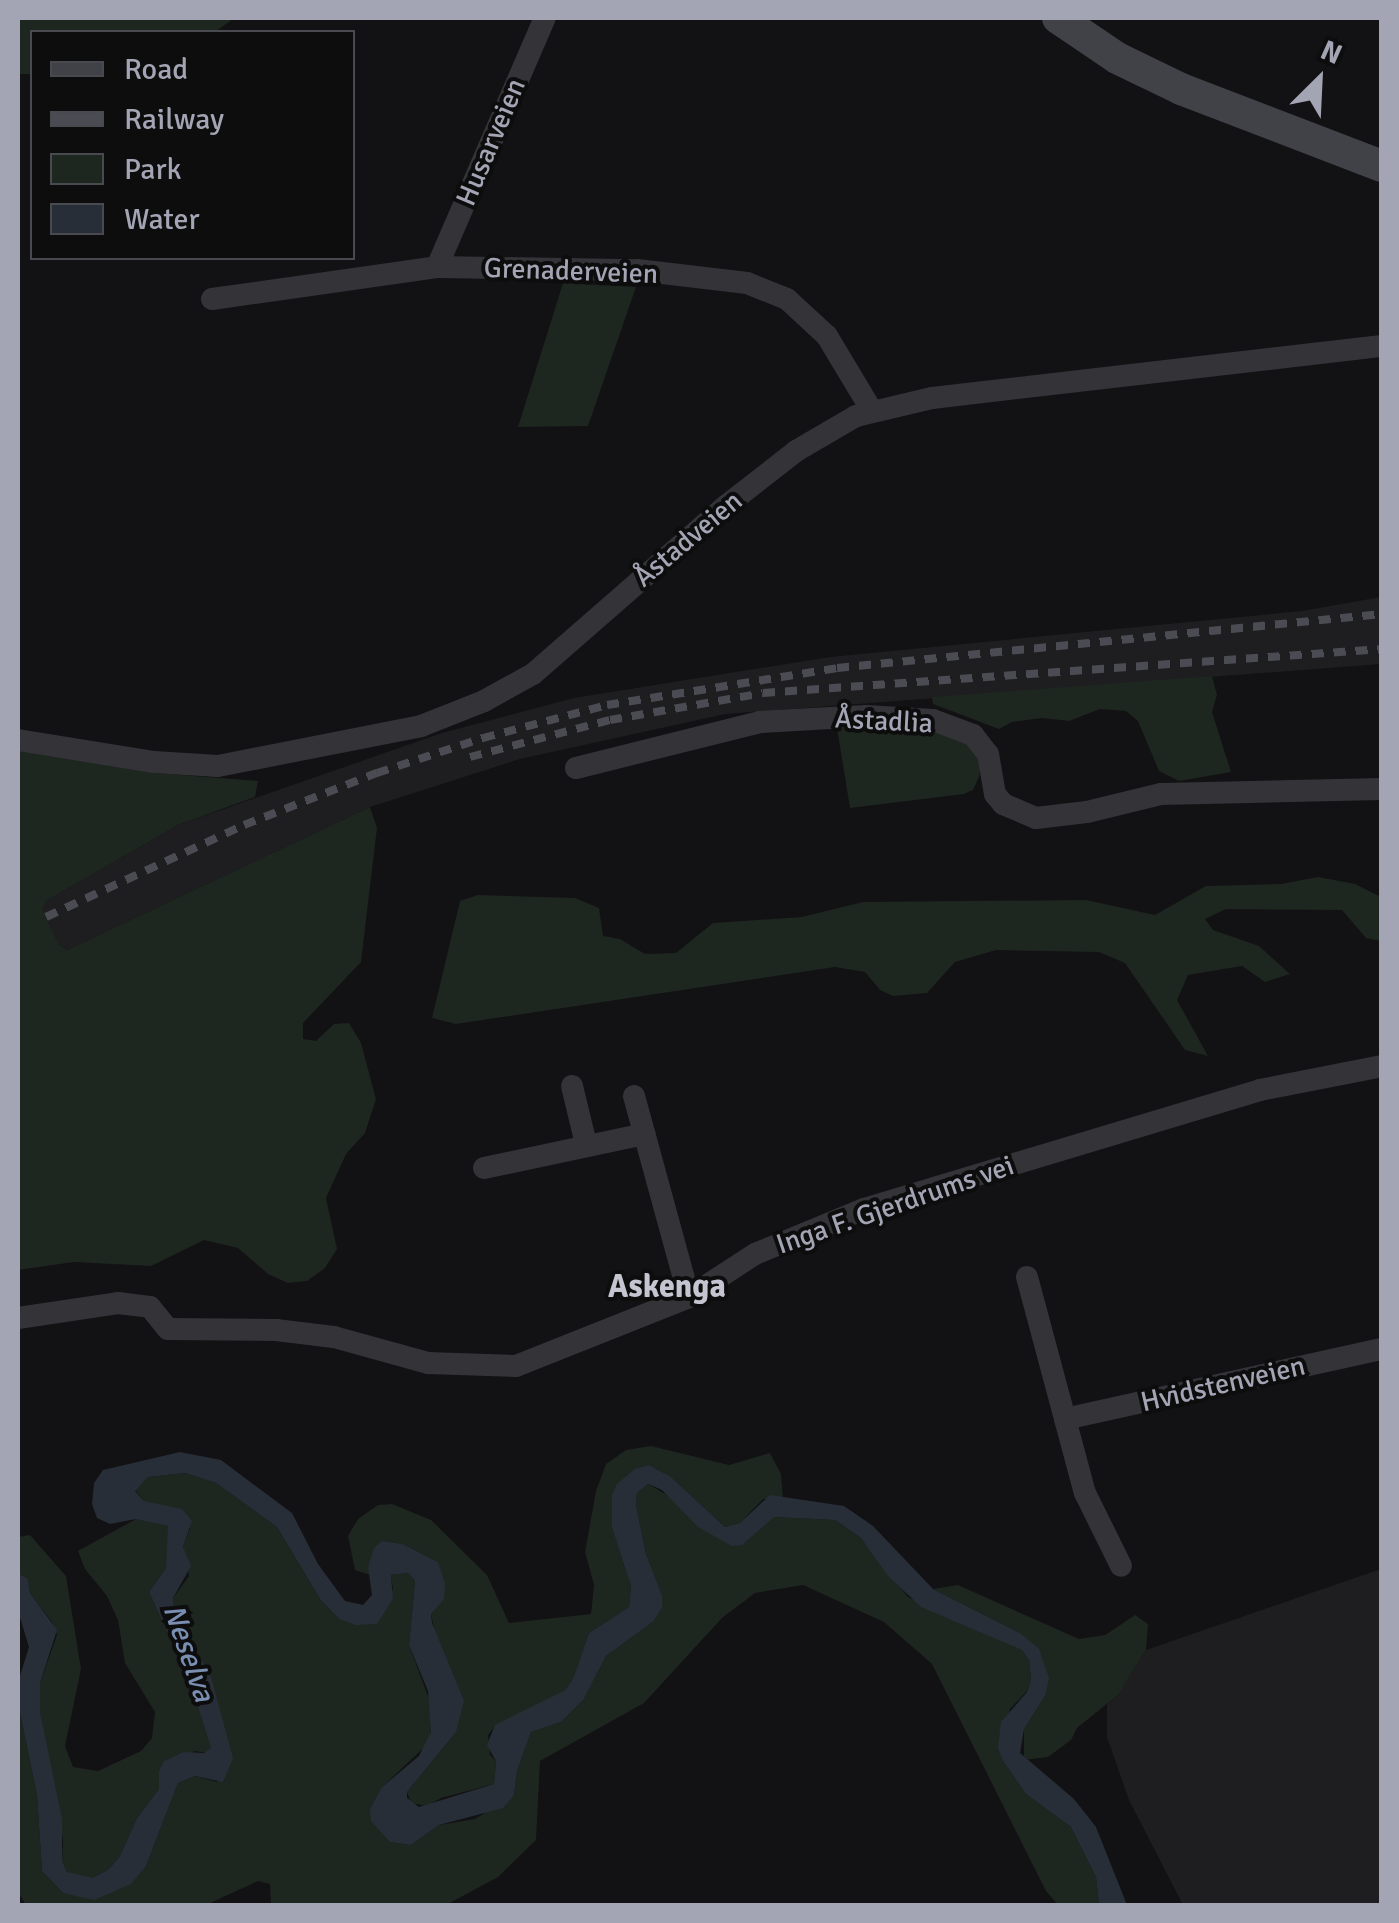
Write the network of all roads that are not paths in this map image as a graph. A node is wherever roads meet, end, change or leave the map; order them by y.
1 (545, 18) edge
2 (1058, 18) edge
3 (1382, 166) edge
4 (437, 267) junction
5 (212, 299) dead end
6 (1382, 346) edge
7 (872, 410) junction
8 (18, 740) edge
9 (576, 768) dead end
10 (1382, 788) edge
11 (1382, 1066) edge
12 (572, 1086) dead end
13 (634, 1096) dead end
14 (644, 1134) junction
15 (586, 1144) junction
16 (484, 1168) dead end
17 (1027, 1278) dead end
18 (689, 1297) junction
19 (18, 1318) edge
20 (1382, 1348) edge
21 (1065, 1419) junction
22 (1122, 1566) dead end

1 - 4 street, Husarveien
2 - 3 main road
4 - 5 street, Grenaderveien
4 - 7 street, Grenaderveien
6 - 7 street, Åstadveien
7 - 8 street, Åstadveien
9 - 10 street, Åstadlia
11 - 18 street, Inga F. Gjerdrums vei
12 - 15 street
13 - 14 street
14 - 15 street
14 - 18 street
15 - 16 street
17 - 21 street
18 - 19 street, Inga F. Gjerdrums vei
20 - 21 street, Hvidstenveien
21 - 22 street

